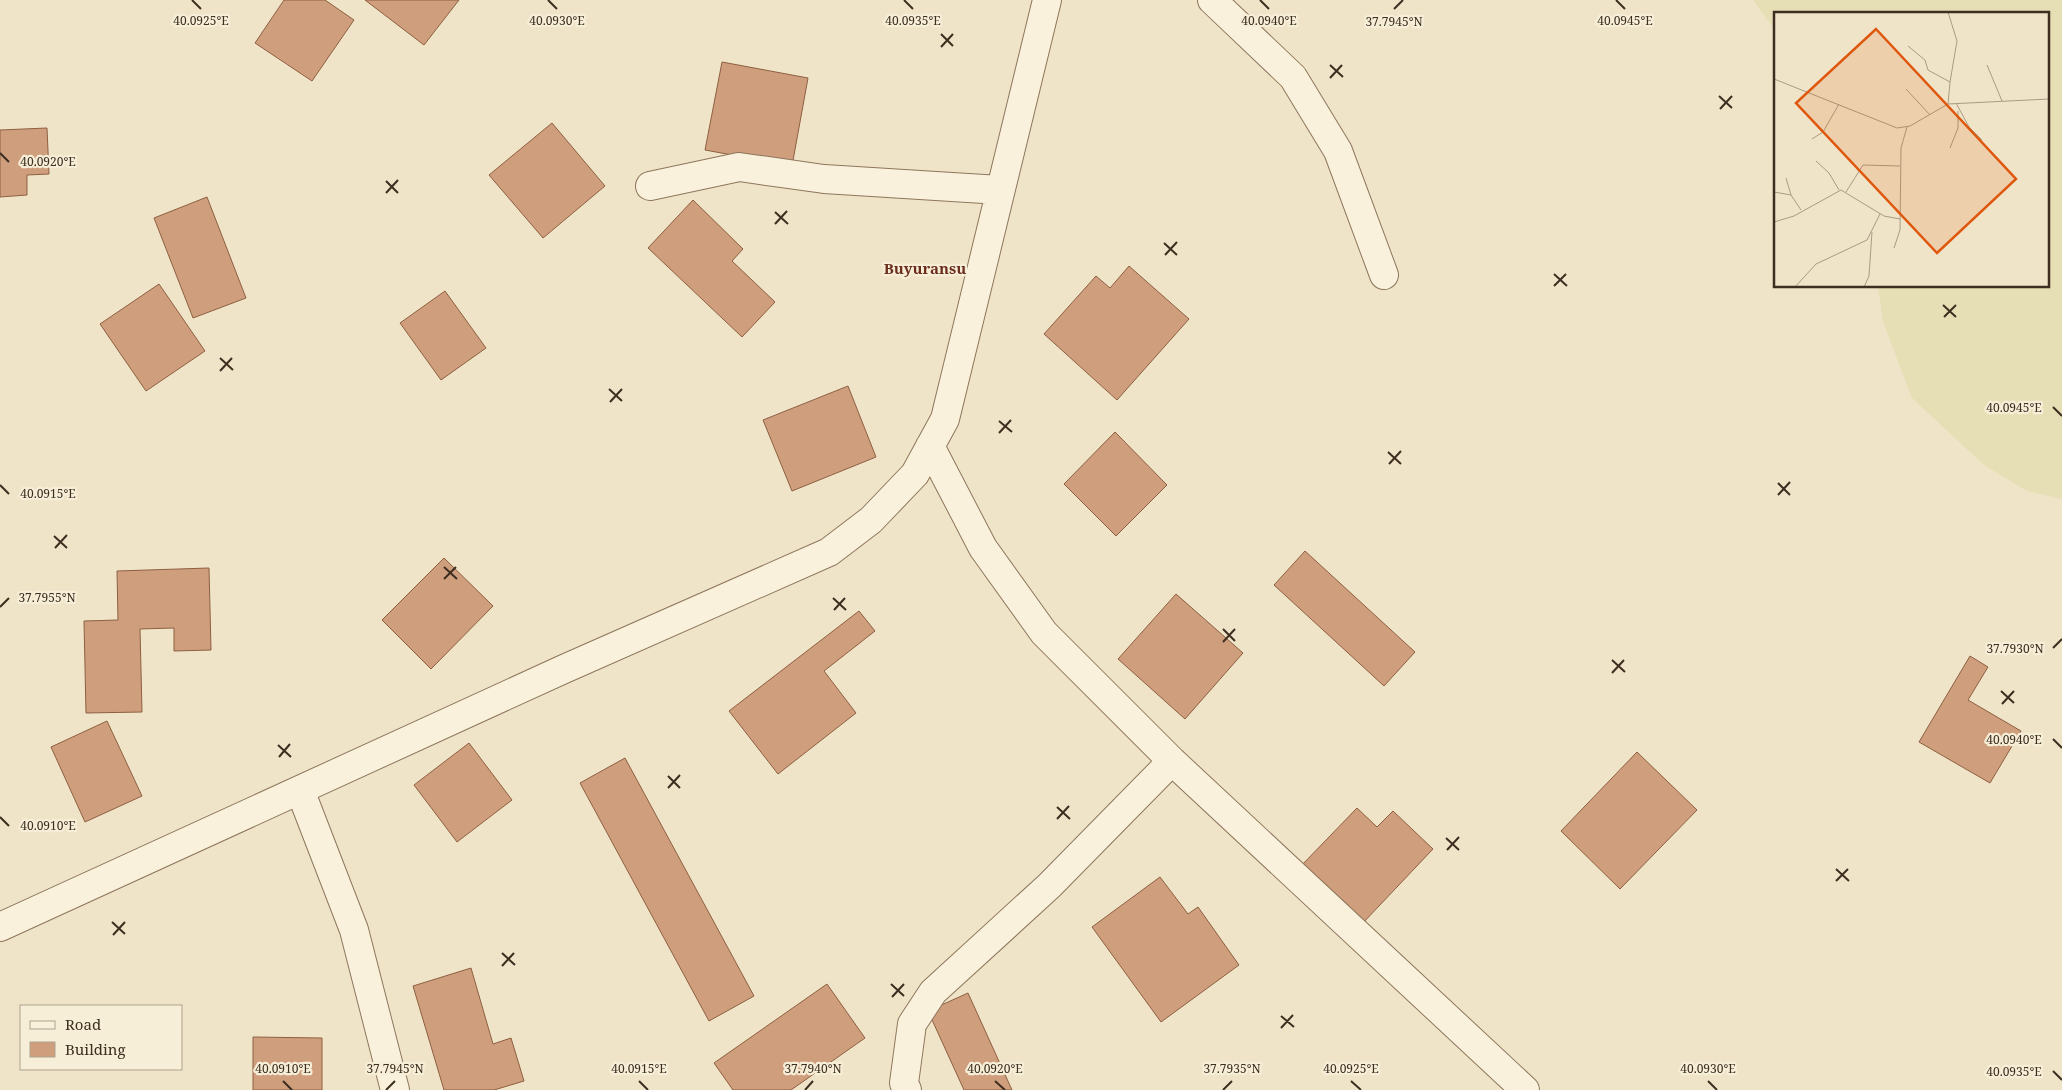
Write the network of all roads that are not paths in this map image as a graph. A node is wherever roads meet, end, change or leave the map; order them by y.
1 (1047, 0) edge
2 (1212, 0) edge
3 (650, 186) dead end
4 (1000, 190) junction
5 (1384, 275) dead end
6 (930, 446) junction
7 (1172, 761) junction
8 (300, 790) junction
9 (0, 927) edge
10 (394, 1090) edge
11 (907, 1090) edge
12 (1525, 1090) edge

1 - 4 street
2 - 5 street
3 - 4 street
4 - 6 street
6 - 7 street
6 - 8 street
7 - 11 street
7 - 12 street
8 - 9 street
8 - 10 street

